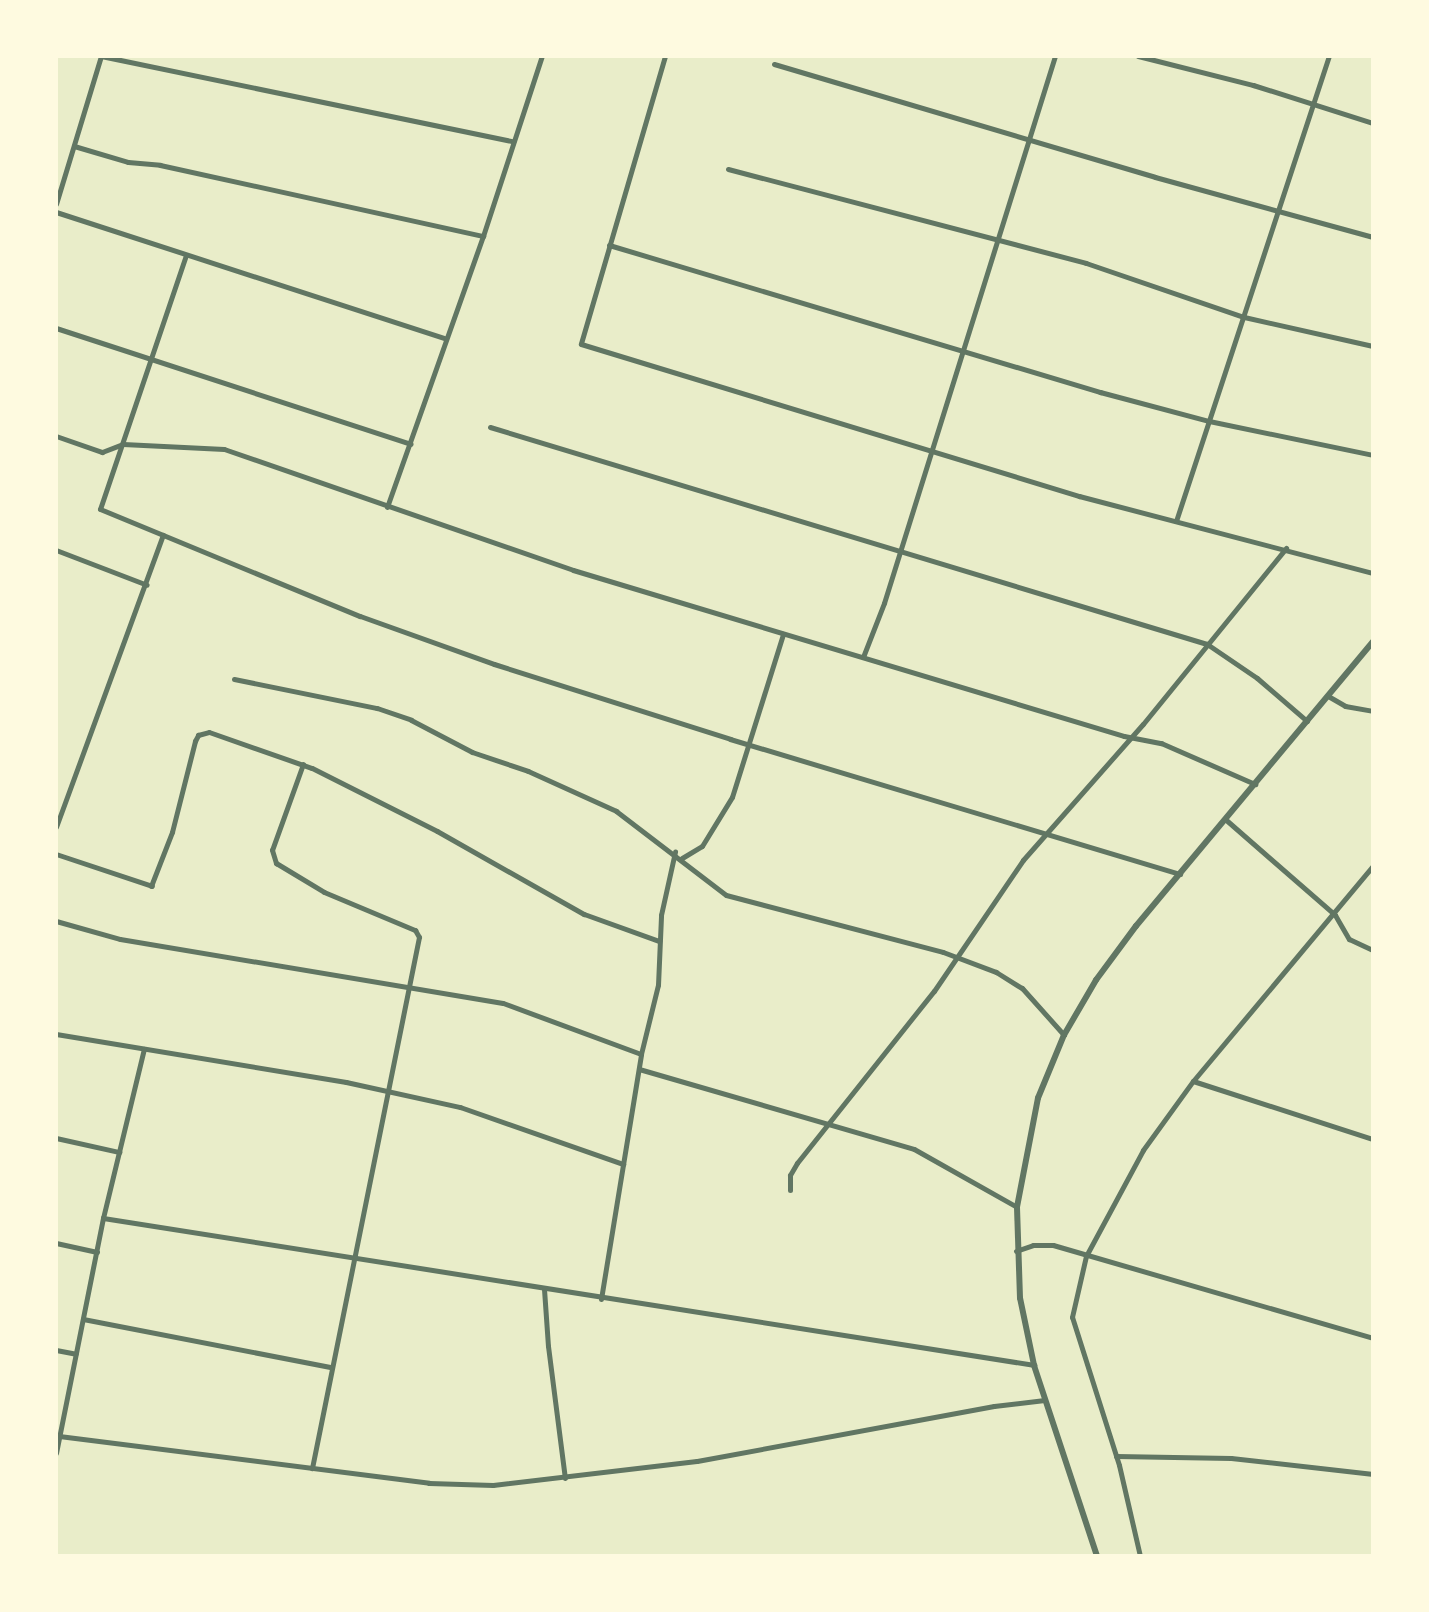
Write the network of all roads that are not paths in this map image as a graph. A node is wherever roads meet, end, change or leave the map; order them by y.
1 (542, 56) edge
2 (665, 56) edge
3 (1055, 56) edge
4 (1138, 56) edge
5 (1329, 56) edge
6 (774, 64) dead end
7 (1313, 105) junction
8 (1373, 123) edge
9 (1030, 138) junction
10 (513, 141) junction
11 (74, 146) junction
12 (728, 169) dead end
13 (56, 204) edge
14 (1279, 211) junction
15 (56, 212) edge
16 (483, 236) junction
17 (1373, 237) edge
18 (999, 241) junction
19 (609, 245) junction
20 (186, 255) junction
21 (1244, 317) junction
22 (56, 328) edge
23 (446, 339) junction
24 (1373, 346) edge
25 (964, 350) junction
26 (152, 358) junction
27 (1209, 421) junction
28 (490, 427) dead end
29 (56, 436) edge
30 (123, 444) junction
31 (411, 444) junction
32 (930, 450) junction
33 (1373, 455) edge
34 (387, 507) junction
35 (1176, 521) junction
36 (163, 535) junction
37 (1286, 548) junction
38 (56, 550) edge
39 (900, 551) junction
40 (1373, 573) edge
41 (147, 585) junction
42 (783, 634) junction
43 (1373, 642) edge
44 (1207, 644) junction
45 (863, 657) junction
46 (234, 679) dead end
47 (1328, 696) junction
48 (1373, 711) edge
49 (1307, 721) junction
50 (1131, 737) junction
51 (748, 745) junction
52 (303, 764) junction
53 (1255, 784) junction
54 (1225, 819) junction
55 (56, 827) edge
56 (1048, 832) junction
57 (675, 852) junction
58 (56, 854) edge
59 (682, 858) junction
60 (1373, 866) edge
61 (1180, 874) junction
62 (1335, 915) junction
63 (56, 921) edge
64 (659, 941) junction
65 (1373, 950) edge
66 (957, 958) junction
67 (410, 985) junction
68 (56, 1034) edge
69 (1064, 1035) junction
70 (144, 1049) junction
71 (641, 1054) junction
72 (639, 1069) junction
73 (1193, 1081) junction
74 (387, 1091) junction
75 (825, 1125) junction
76 (56, 1138) edge
77 (1373, 1139) edge
78 (119, 1152) junction
79 (623, 1164) junction
80 (790, 1190) dead end
81 (1017, 1207) junction
82 (103, 1218) junction
83 (56, 1243) edge
84 (97, 1252) junction
85 (1016, 1252) junction
86 (352, 1256) junction
87 (1086, 1256) junction
88 (544, 1289) junction
89 (601, 1299) junction
90 (83, 1319) junction
91 (1373, 1338) edge
92 (56, 1350) edge
93 (76, 1354) junction
94 (1034, 1365) junction
95 (331, 1367) junction
96 (1045, 1400) junction
97 (59, 1436) junction
98 (56, 1453) edge
99 (1116, 1456) junction
100 (312, 1468) junction
101 (1373, 1474) edge
102 (565, 1478) junction
103 (1097, 1556) edge
104 (1140, 1556) edge

1 - 10 street
2 - 19 street
3 - 9 street
4 - 7 street
5 - 7 street
6 - 9 street
7 - 8 street
7 - 14 street
9 - 14 street
9 - 18 street
10 - 11 street
10 - 16 street
11 - 13 street
11 - 16 street
12 - 18 street
14 - 17 street
14 - 21 street
15 - 20 street
16 - 23 street
18 - 21 street
18 - 25 street
19 - 25 street
19 - 32 street
20 - 23 street
20 - 26 street
21 - 24 street
21 - 27 street
22 - 26 street
23 - 31 street
25 - 27 street
25 - 32 street
26 - 30 street
26 - 31 street
27 - 33 street
27 - 35 street
28 - 39 street
29 - 30 street
30 - 34 street
30 - 36 street
31 - 34 street
32 - 35 street
32 - 39 street
34 - 42 street
35 - 37 street
36 - 41 street
36 - 51 street
37 - 40 street
37 - 44 street
38 - 41 street
39 - 44 street
39 - 45 street
41 - 55 street
42 - 45 street
42 - 51 street
43 - 47 street
44 - 49 street
44 - 50 street
45 - 50 street
46 - 57 street
47 - 48 street
47 - 49 street
49 - 53 street
50 - 53 street
50 - 56 street
51 - 56 street
51 - 59 street
52 - 58 street
52 - 64 street
52 - 67 street
53 - 54 street
54 - 61 street
54 - 62 street
56 - 61 street
56 - 66 street
57 - 59 street
57 - 64 street
59 - 66 street
60 - 62 street
61 - 69 street
62 - 65 street
62 - 73 street
63 - 67 street
64 - 71 street
66 - 69 street
66 - 75 street
67 - 71 street
67 - 74 street
68 - 70 street
69 - 81 street
70 - 74 street
70 - 78 street
71 - 72 street
72 - 75 street
72 - 79 street
73 - 77 street
73 - 87 street
74 - 79 street
74 - 86 street
75 - 80 street
75 - 81 street
76 - 78 street
78 - 82 street
79 - 89 street
81 - 85 street
82 - 84 street
82 - 86 street
83 - 84 street
84 - 90 street
85 - 87 street
85 - 94 street
86 - 88 street
86 - 95 street
87 - 91 street
87 - 99 street
88 - 89 street
88 - 102 street
89 - 94 street
90 - 93 street
90 - 95 street
92 - 93 street
93 - 97 street
94 - 96 street
95 - 100 street
96 - 102 street
96 - 103 street
97 - 98 street
97 - 100 street
99 - 101 street
99 - 104 street
100 - 102 street

